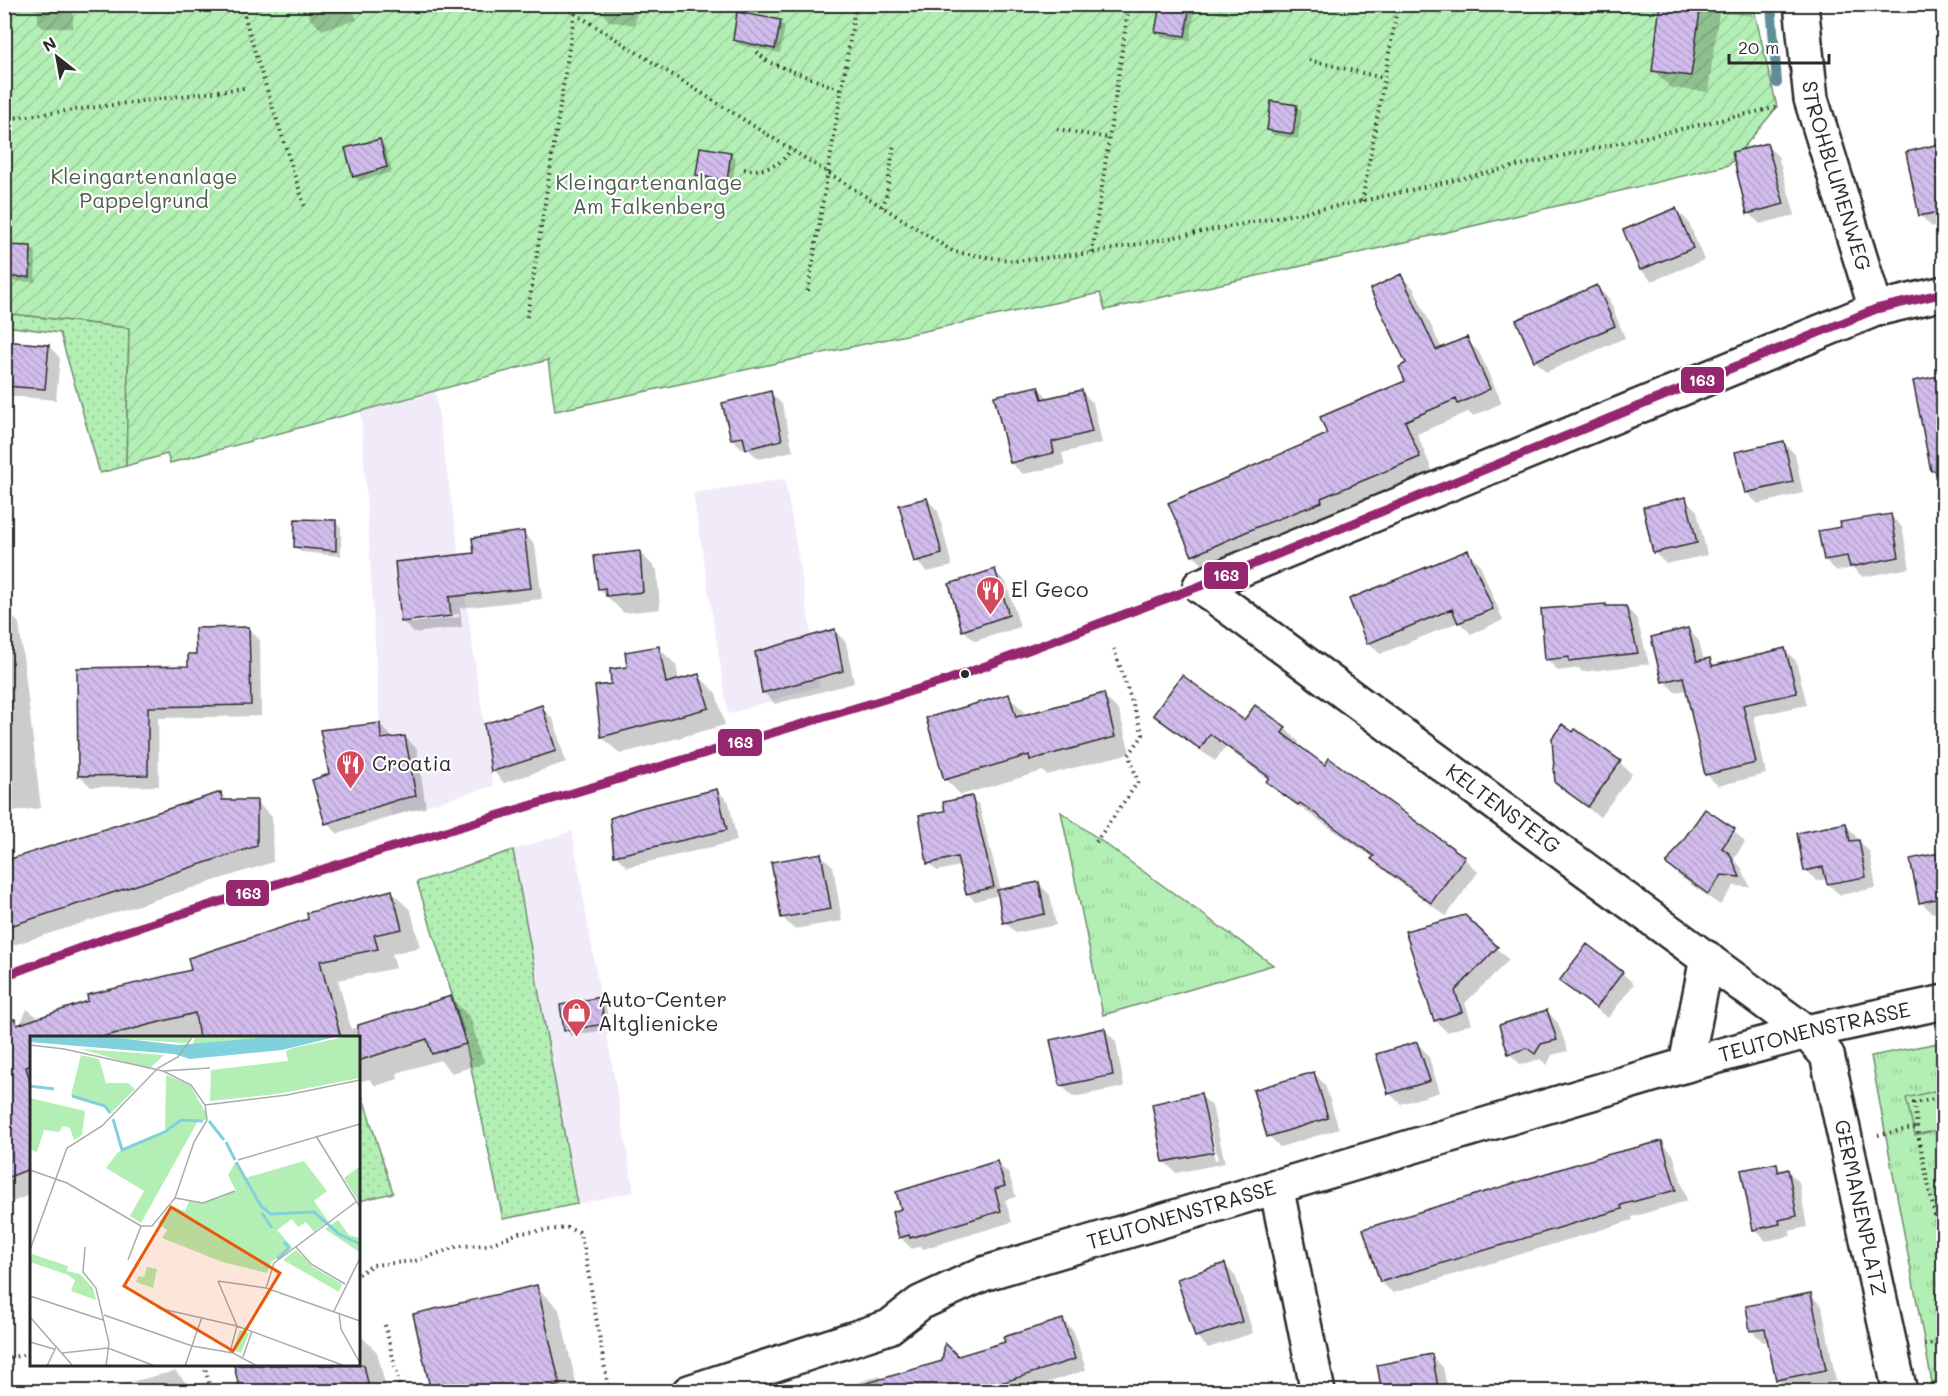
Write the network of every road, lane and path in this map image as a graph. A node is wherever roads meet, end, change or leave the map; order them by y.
1 (241, 4) edge
2 (560, 4) edge
3 (576, 4) edge
4 (856, 4) edge
5 (1130, 4) edge
6 (1398, 4) edge
7 (1801, 4) edge
8 (574, 14) junction
9 (757, 52) dead end
10 (1309, 60) dead end
11 (1383, 78) junction
12 (244, 88) dead end
13 (842, 90) junction
14 (1811, 99) junction
15 (4, 119) edge
16 (1057, 129) dead end
17 (1108, 138) junction
18 (894, 143) dead end
19 (791, 149) junction
20 (744, 169) dead end
21 (829, 173) junction
22 (1362, 201) junction
23 (305, 207) dead end
24 (882, 207) junction
25 (1092, 253) junction
26 (808, 291) dead end
27 (1944, 293) edge
28 (1876, 309) junction
29 (527, 317) dead end
30 (1114, 649) dead end
31 (1096, 842) dead end
32 (1707, 958) junction
33 (1944, 1002) edge
34 (1806, 1032) junction
35 (1686, 1065) junction
36 (1944, 1097) edge
37 (1918, 1126) junction
38 (1876, 1136) dead end
39 (1276, 1186) junction
40 (1944, 1223) edge
41 (1936, 1224) junction
42 (1944, 1259) edge
43 (360, 1273) edge
44 (385, 1325) dead end
45 (1944, 1342) edge
46 (1916, 1347) dead end
47 (30, 1353) edge
48 (4, 1359) edge
49 (204, 1366) edge
50 (211, 1392) edge
51 (401, 1392) edge
52 (609, 1392) edge
53 (689, 1392) edge
54 (1318, 1392) edge
55 (1900, 1392) edge

1 - 23 path
2 - 8 path
3 - 8 path
4 - 13 path
5 - 17 path
6 - 11 path
7 - 14 street, STROHBLUMENWEG
8 - 19 path
8 - 29 path
9 - 13 path
10 - 11 path
11 - 22 path
12 - 15 path
13 - 21 path
14 - 22 path
14 - 28 street, STROHBLUMENWEG
16 - 17 path
17 - 25 path
18 - 24 path
19 - 20 path
19 - 21 path
21 - 24 path
21 - 26 path
22 - 25 path
24 - 25 path
27 - 28 street
28 - 32 street, KELTENSTEIG
30 - 31 path
32 - 34 street, KELTENSTEIG
32 - 35 street, TEUTONENSTRASSE
33 - 34 street, TEUTONENSTRASSE
34 - 35 street, TEUTONENSTRASSE
34 - 55 street, GERMANENPLATZ
35 - 39 street, TEUTONENSTRASSE
36 - 37 path
37 - 38 path
37 - 41 path
39 - 53 street, TEUTONENSTRASSE
39 - 54 street
40 - 41 path
41 - 42 path
43 - 52 path
44 - 51 path
45 - 46 path
47 - 48 path
49 - 50 path

